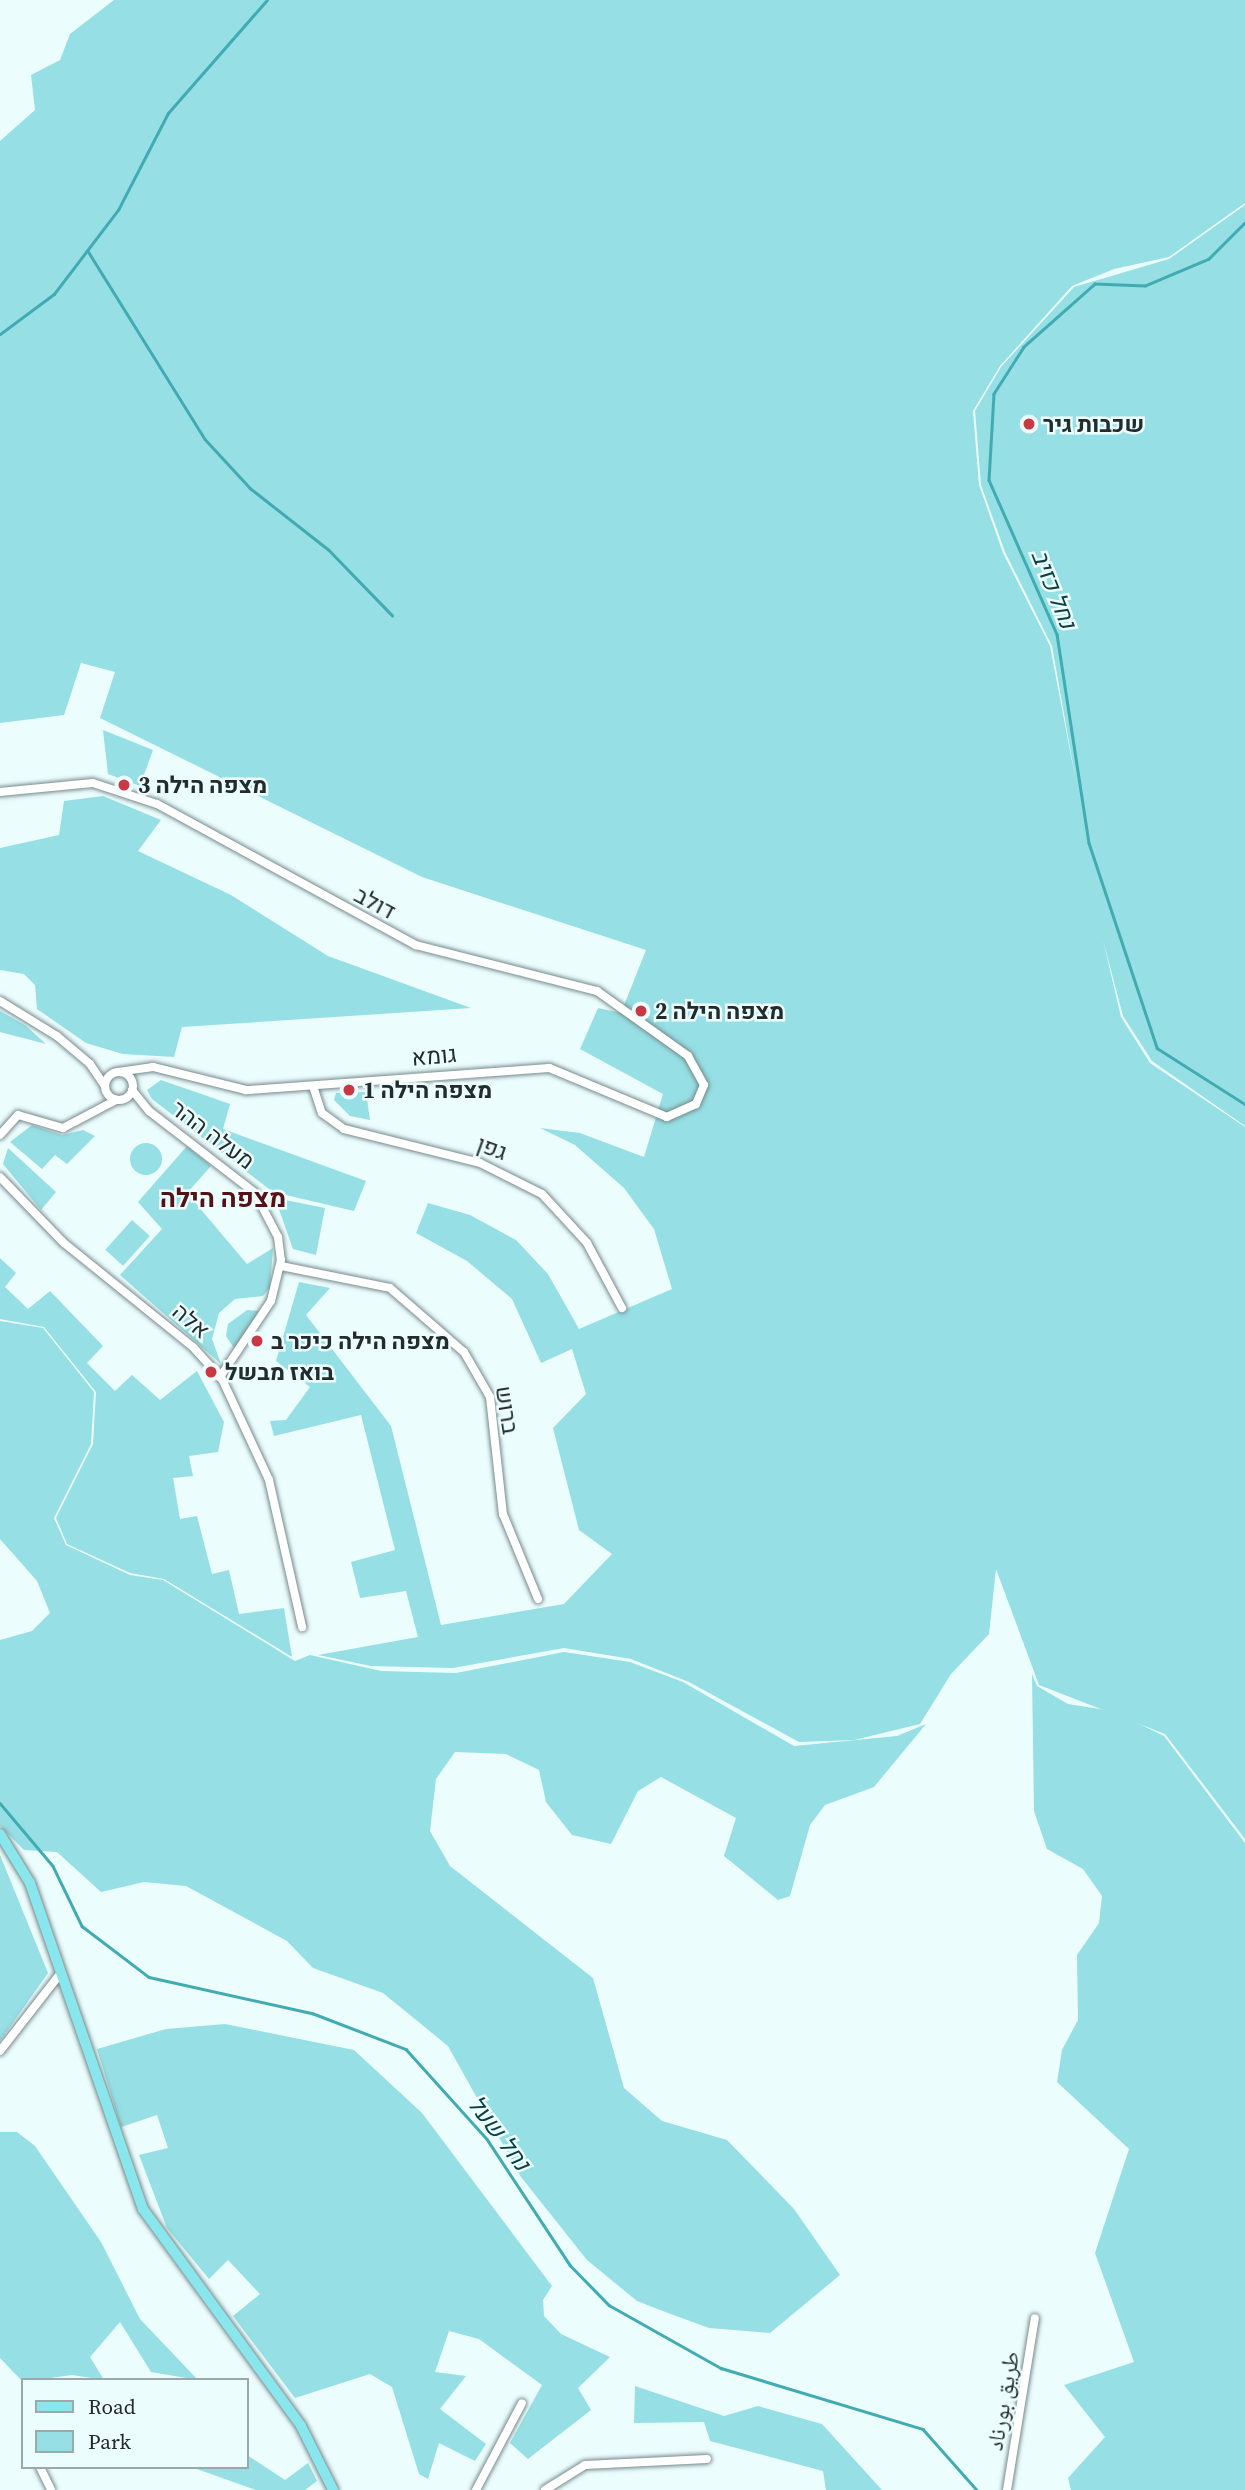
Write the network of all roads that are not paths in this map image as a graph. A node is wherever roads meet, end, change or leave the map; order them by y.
1 (0, 792) edge
2 (0, 1001) edge
3 (83, 1057) junction
4 (153, 1067) junction
5 (116, 1073) junction
6 (313, 1086) junction
7 (132, 1087) junction
8 (105, 1088) junction
9 (702, 1096) joint
10 (118, 1100) junction
11 (149, 1111) junction
12 (88, 1112) junction
13 (0, 1135) edge
14 (0, 1178) edge
15 (281, 1266) junction
16 (621, 1308) dead end
17 (220, 1377) junction
18 (538, 1599) dead end
19 (302, 1627) dead end
20 (0, 1834) edge
21 (60, 1974) junction
22 (0, 2051) edge
23 (1035, 2318) dead end
24 (522, 2403) dead end
25 (707, 2459) dead end
26 (41, 2469) edge
27 (51, 2490) edge
28 (333, 2490) edge
29 (476, 2490) edge
30 (545, 2490) edge
31 (1007, 2490) edge

1 - 9 street, דולב
2 - 3 street
3 - 5 street
3 - 8 street
4 - 5 street
4 - 6 street, גומא
4 - 7 street
5 - 7 street, מעלה ההר
5 - 8 street
6 - 9 street, גומא
6 - 16 street, גפן
7 - 10 street
7 - 11 street, מעלה ההר
8 - 10 street
8 - 12 street
10 - 11 street, מעלה ההר
10 - 12 street
11 - 15 street, מעלה ההר
12 - 13 street
14 - 17 street, אלה
15 - 17 street, מעלה ההר
15 - 18 street, ברוש
17 - 19 street, אלה
20 - 21 main road
21 - 22 street
21 - 28 main road
23 - 31 street, طريق بورناد
24 - 29 street
25 - 30 street
26 - 27 street

